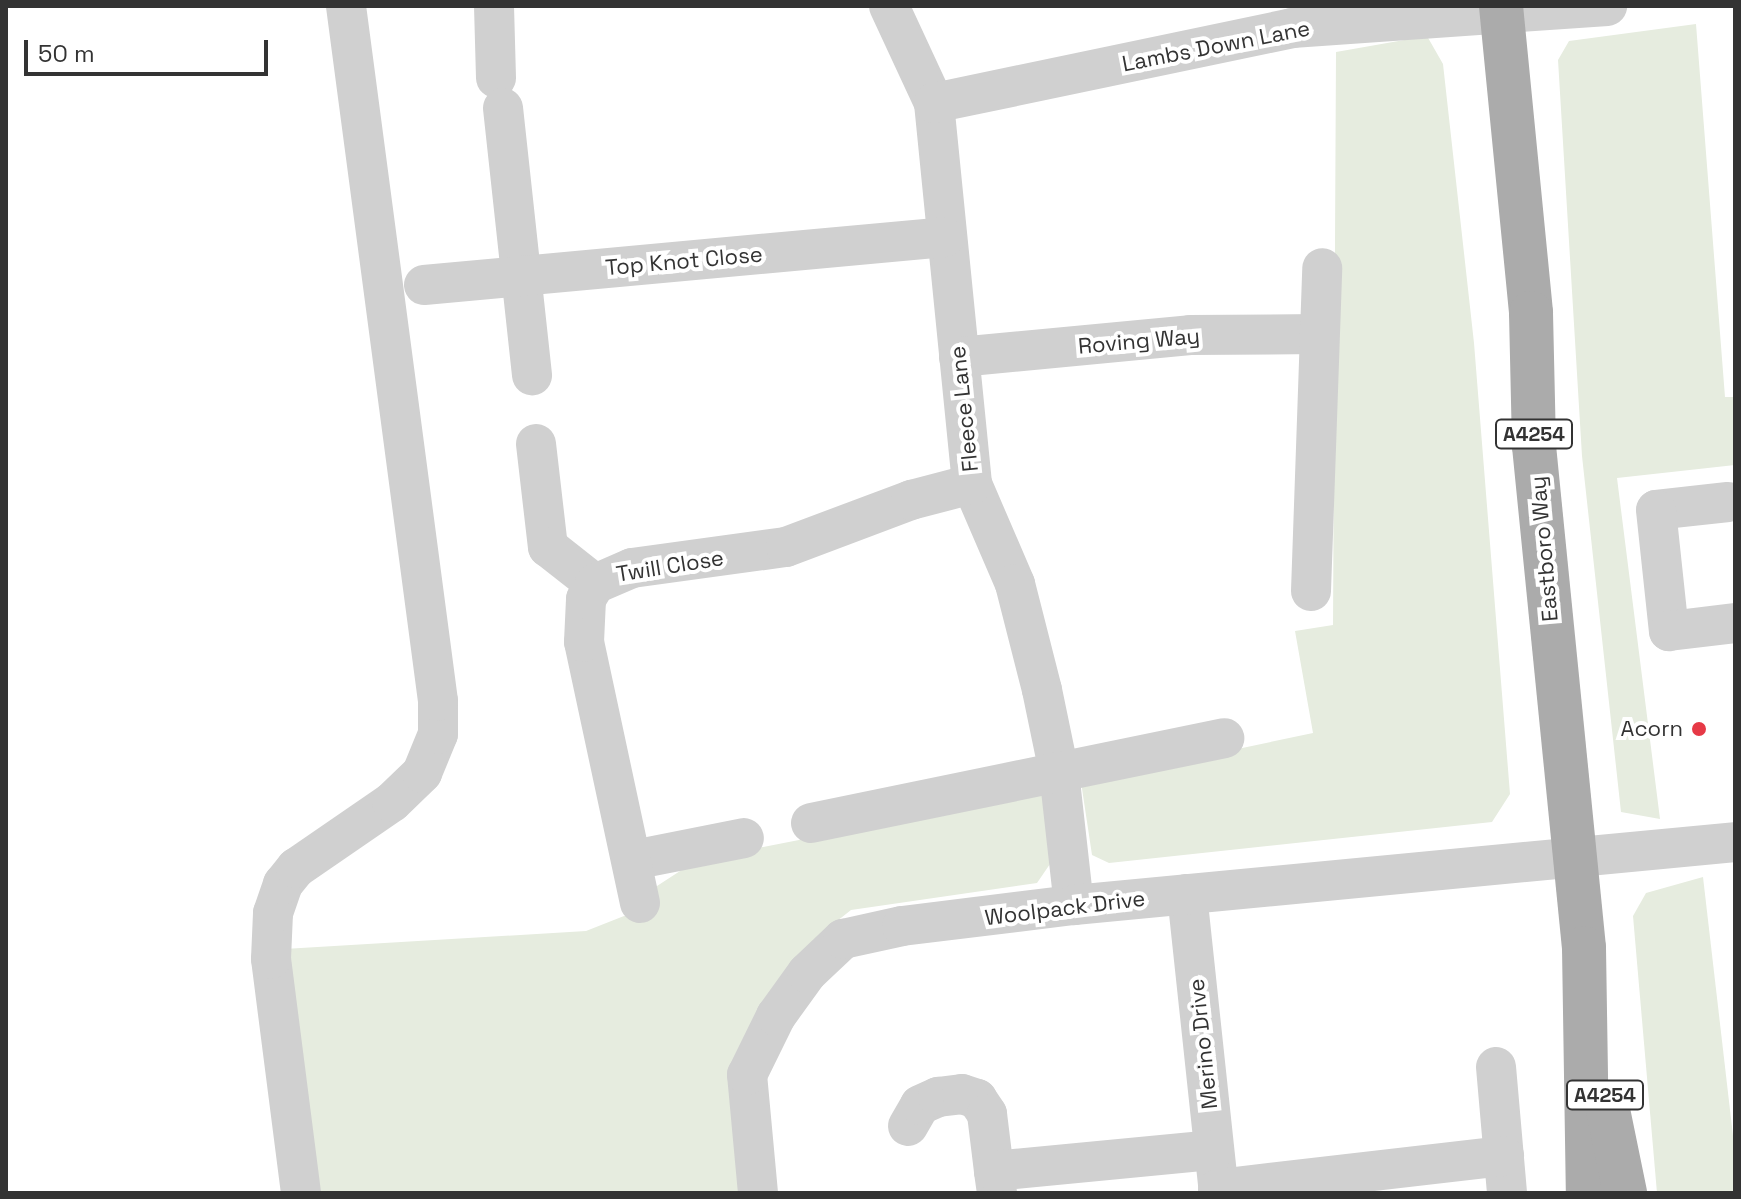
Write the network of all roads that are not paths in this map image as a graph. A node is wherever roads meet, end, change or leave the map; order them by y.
1 (346, 6) edge
2 (494, 6) edge
3 (889, 6) edge
4 (1607, 6) edge
5 (1501, 10) edge
6 (934, 103) junction
7 (945, 237) junction
8 (1322, 268) dead end
9 (520, 276) junction
10 (424, 285) dead end
11 (1319, 334) junction
12 (959, 357) junction
13 (532, 375) dead end
14 (536, 444) dead end
15 (972, 484) junction
16 (1728, 502) dead end
17 (595, 584) junction
18 (1311, 591) dead end
19 (1735, 623) edge
20 (1224, 738) dead end
21 (1059, 772) junction
22 (811, 823) dead end
23 (744, 838) dead end
24 (1735, 842) edge
25 (1573, 855) junction
26 (633, 860) junction
27 (1187, 894) junction
28 (640, 903) dead end
29 (1074, 905) junction
30 (1586, 997) junction
31 (1496, 1067) dead end
32 (908, 1126) dead end
33 (1214, 1150) junction
34 (1505, 1175) edge
35 (996, 1182) edge
36 (1218, 1191) edge
37 (301, 1193) edge
38 (758, 1193) edge
39 (1588, 1193) edge
40 (1625, 1193) edge

1 - 37 street
2 - 9 street
3 - 6 street, Fleece Lane
4 - 5 street, Lambs Down Lane
5 - 6 street, Lambs Down Lane
5 - 25 main road, Eastboro Way / A4254
6 - 7 street, Fleece Lane
7 - 9 street, Top Knot Close
7 - 12 street, Fleece Lane
8 - 11 street
9 - 10 street, Top Knot Close
9 - 13 street
11 - 12 street, Roving Way
11 - 18 street
12 - 15 street, Fleece Lane
14 - 17 street
15 - 17 street, Twill Close
15 - 21 street, Fleece Lane
16 - 19 street
17 - 26 street, Twill Close
20 - 21 street
21 - 22 street
21 - 29 street, Fleece Lane
23 - 26 street
24 - 25 street, Woolpack Drive
25 - 27 street, Woolpack Drive
25 - 30 main road, Eastboro Way / A4254
26 - 28 street, Twill Close
27 - 29 street, Woolpack Drive
27 - 33 street, Merino Drive
29 - 38 street, Woolpack Drive
30 - 39 main road, A4254
30 - 40 main road, A4254
31 - 34 street
32 - 35 street
33 - 35 street
33 - 36 street, Merino Drive
34 - 36 street

